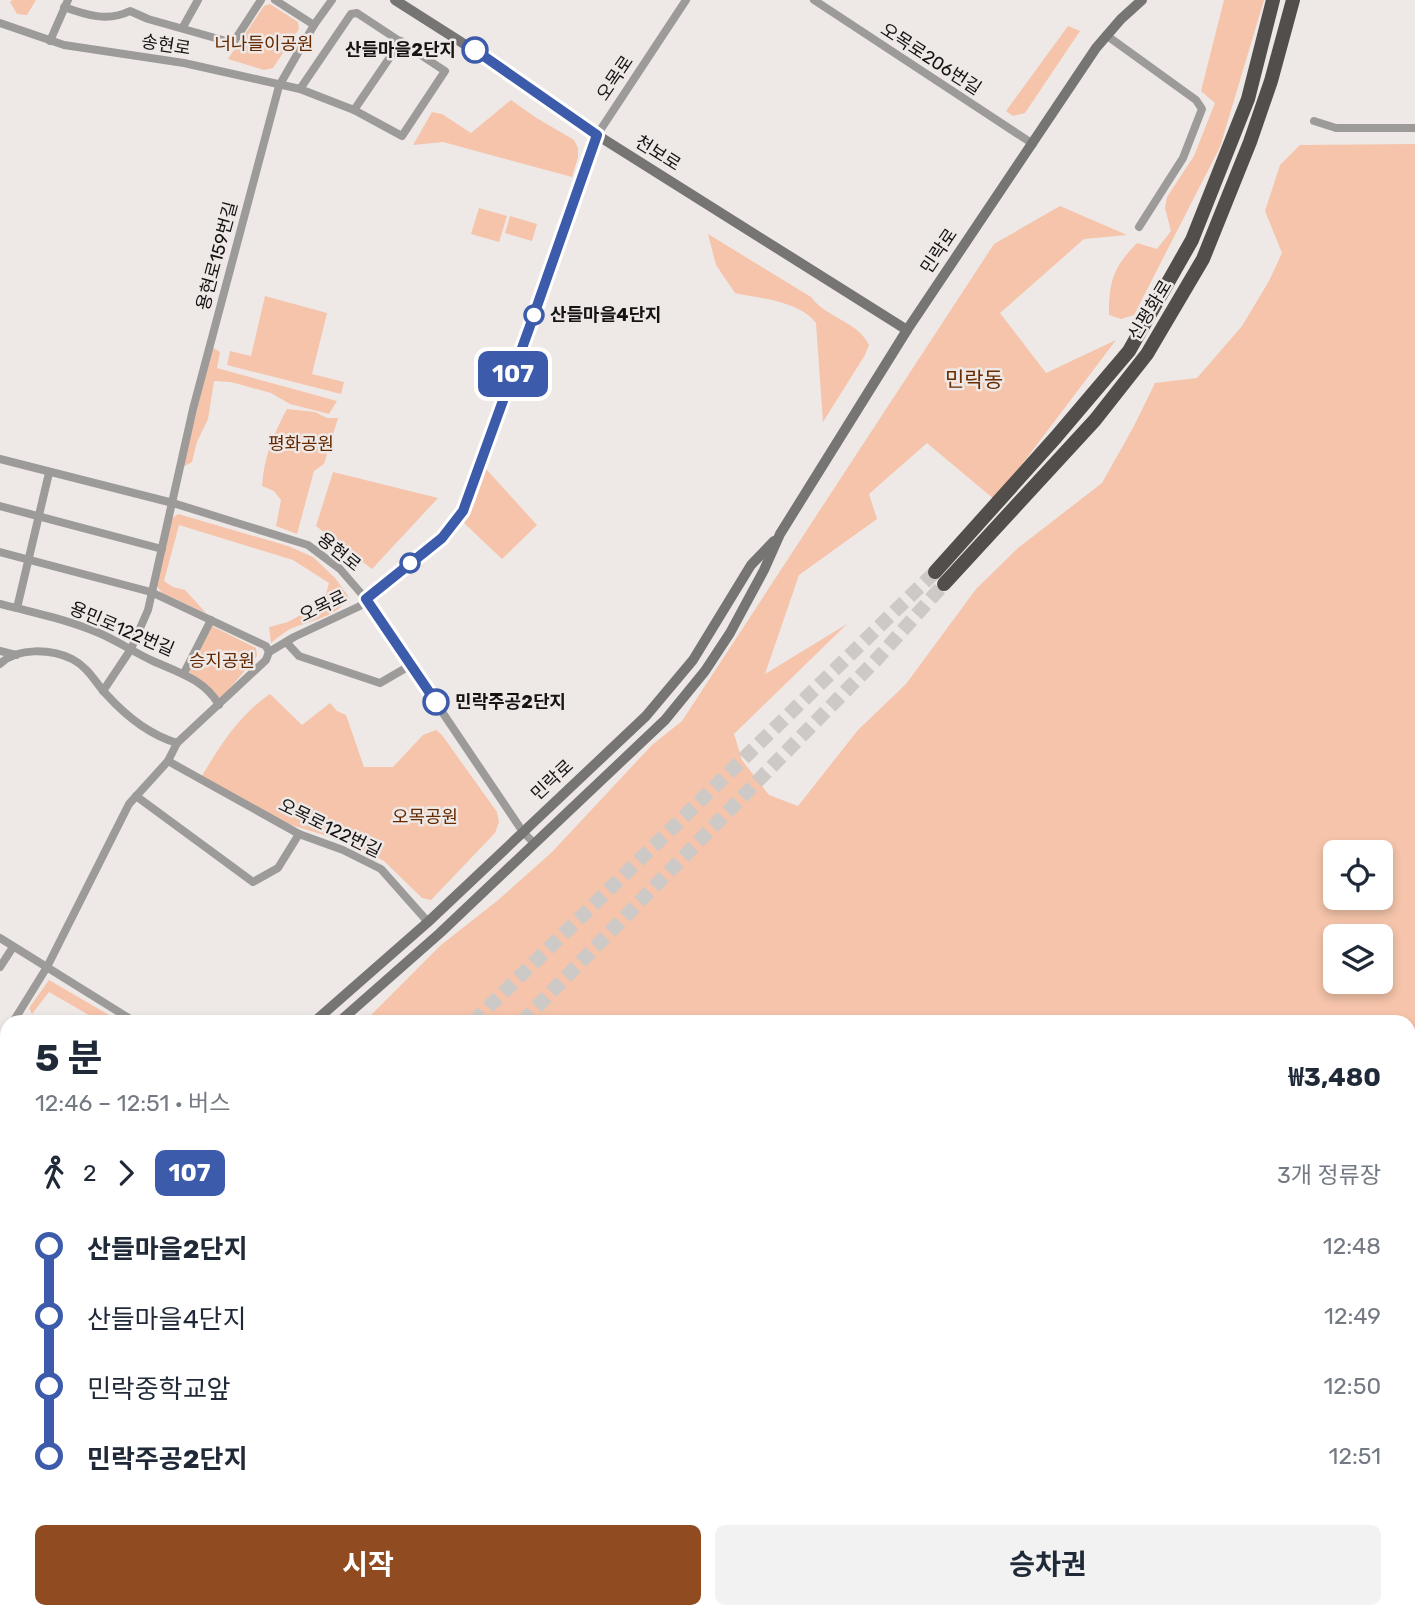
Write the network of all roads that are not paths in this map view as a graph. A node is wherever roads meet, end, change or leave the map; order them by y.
1 (136, 0) edge
2 (198, 0) edge
3 (261, 0) edge
4 (275, 0) edge
5 (332, 0) edge
6 (395, 0) edge
7 (686, 0) edge
8 (814, 0) edge
9 (1142, 0) edge
10 (1273, 0) edge
11 (1293, 0) edge
12 (66, 4) edge
13 (130, 11) junction
14 (0, 23) edge
15 (314, 25) junction
16 (183, 27) junction
17 (1107, 35) junction
18 (50, 41) junction
19 (401, 41) junction
20 (279, 86) junction
21 (300, 89) junction
22 (354, 110) junction
23 (1314, 121) dead end
24 (1415, 128) edge
25 (597, 135) junction
26 (1033, 144) junction
27 (1141, 223) dead end
28 (907, 330) junction
29 (0, 459) edge
30 (49, 473) junction
31 (173, 503) junction
32 (0, 506) edge
33 (40, 516) junction
34 (780, 534) junction
35 (162, 549) junction
36 (0, 552) edge
37 (30, 559) junction
38 (151, 592) junction
39 (366, 599) junction
40 (0, 604) edge
41 (17, 608) junction
42 (211, 621) junction
43 (287, 643) junction
44 (131, 649) junction
45 (0, 651) edge
46 (269, 652) junction
47 (16, 655) junction
48 (0, 664) edge
49 (411, 665) junction
50 (184, 673) junction
51 (103, 691) junction
52 (219, 705) junction
53 (177, 743) junction
54 (168, 761) junction
55 (136, 796) junction
56 (523, 831) junction
57 (299, 834) junction
58 (534, 843) junction
59 (428, 922) junction
60 (0, 939) edge
61 (13, 947) junction
62 (0, 967) edge
63 (47, 967) junction
64 (17, 1015) edge
65 (124, 1015) edge
66 (322, 1015) edge
67 (347, 1015) edge

1 - 13 street
2 - 16 street
3 - 16 street
4 - 15 street
5 - 15 street, 용현로159번길
6 - 25 main road, 천보로
7 - 25 street, 오목로
8 - 26 street, 오목로206번길
9 - 17 main road, 민락로
10 - 11 highway, 신평화로
12 - 13 street
12 - 18 street
13 - 16 street
14 - 18 street, 송현로
15 - 20 street, 용현로159번길
17 - 26 main road, 민락로
17 - 27 street
18 - 20 street, 송현로
19 - 21 street
19 - 22 street
19 - 22 street, 송현로
20 - 21 street, 송현로
20 - 31 street, 용현로159번길
21 - 22 street, 송현로
23 - 24 street
25 - 28 main road, 천보로
25 - 39 street, 오목로
26 - 28 main road, 민락로
28 - 34 main road, 민락로
29 - 30 street, 용현로
30 - 31 street, 용현로
30 - 33 street
31 - 35 street, 용현로159번길
31 - 39 street, 용현로
32 - 33 street
33 - 35 street
33 - 37 street
34 - 56 main road, 민락로
34 - 58 main road, 민락로
35 - 38 street, 용현로159번길
36 - 37 street
37 - 38 street
37 - 41 street
38 - 42 street
38 - 44 street, 용현로159번길
39 - 43 street, 오목로
39 - 49 street, 용현로
40 - 41 street, 용민로122번길
41 - 44 street, 용민로122번길
42 - 46 street
42 - 50 street
43 - 46 street, 오목로
43 - 49 street
44 - 50 street, 용민로122번길
44 - 51 street, 용현로159번길
45 - 47 street
46 - 52 street, 오목로
47 - 48 street
47 - 51 street
49 - 56 street, 용현로
50 - 52 street, 용민로122번길
51 - 53 street
52 - 53 street, 오목로
53 - 54 street, 오목로
54 - 55 street, 오목로
54 - 57 street, 오목로122번길
55 - 57 street
55 - 63 street, 오목로
56 - 58 street, 용현로
56 - 59 main road, 민락로
57 - 59 street, 오목로122번길
58 - 67 main road, 민락로
59 - 66 main road, 민락로
60 - 61 street
61 - 62 street
61 - 63 street
63 - 64 street, 오목로
63 - 65 street

